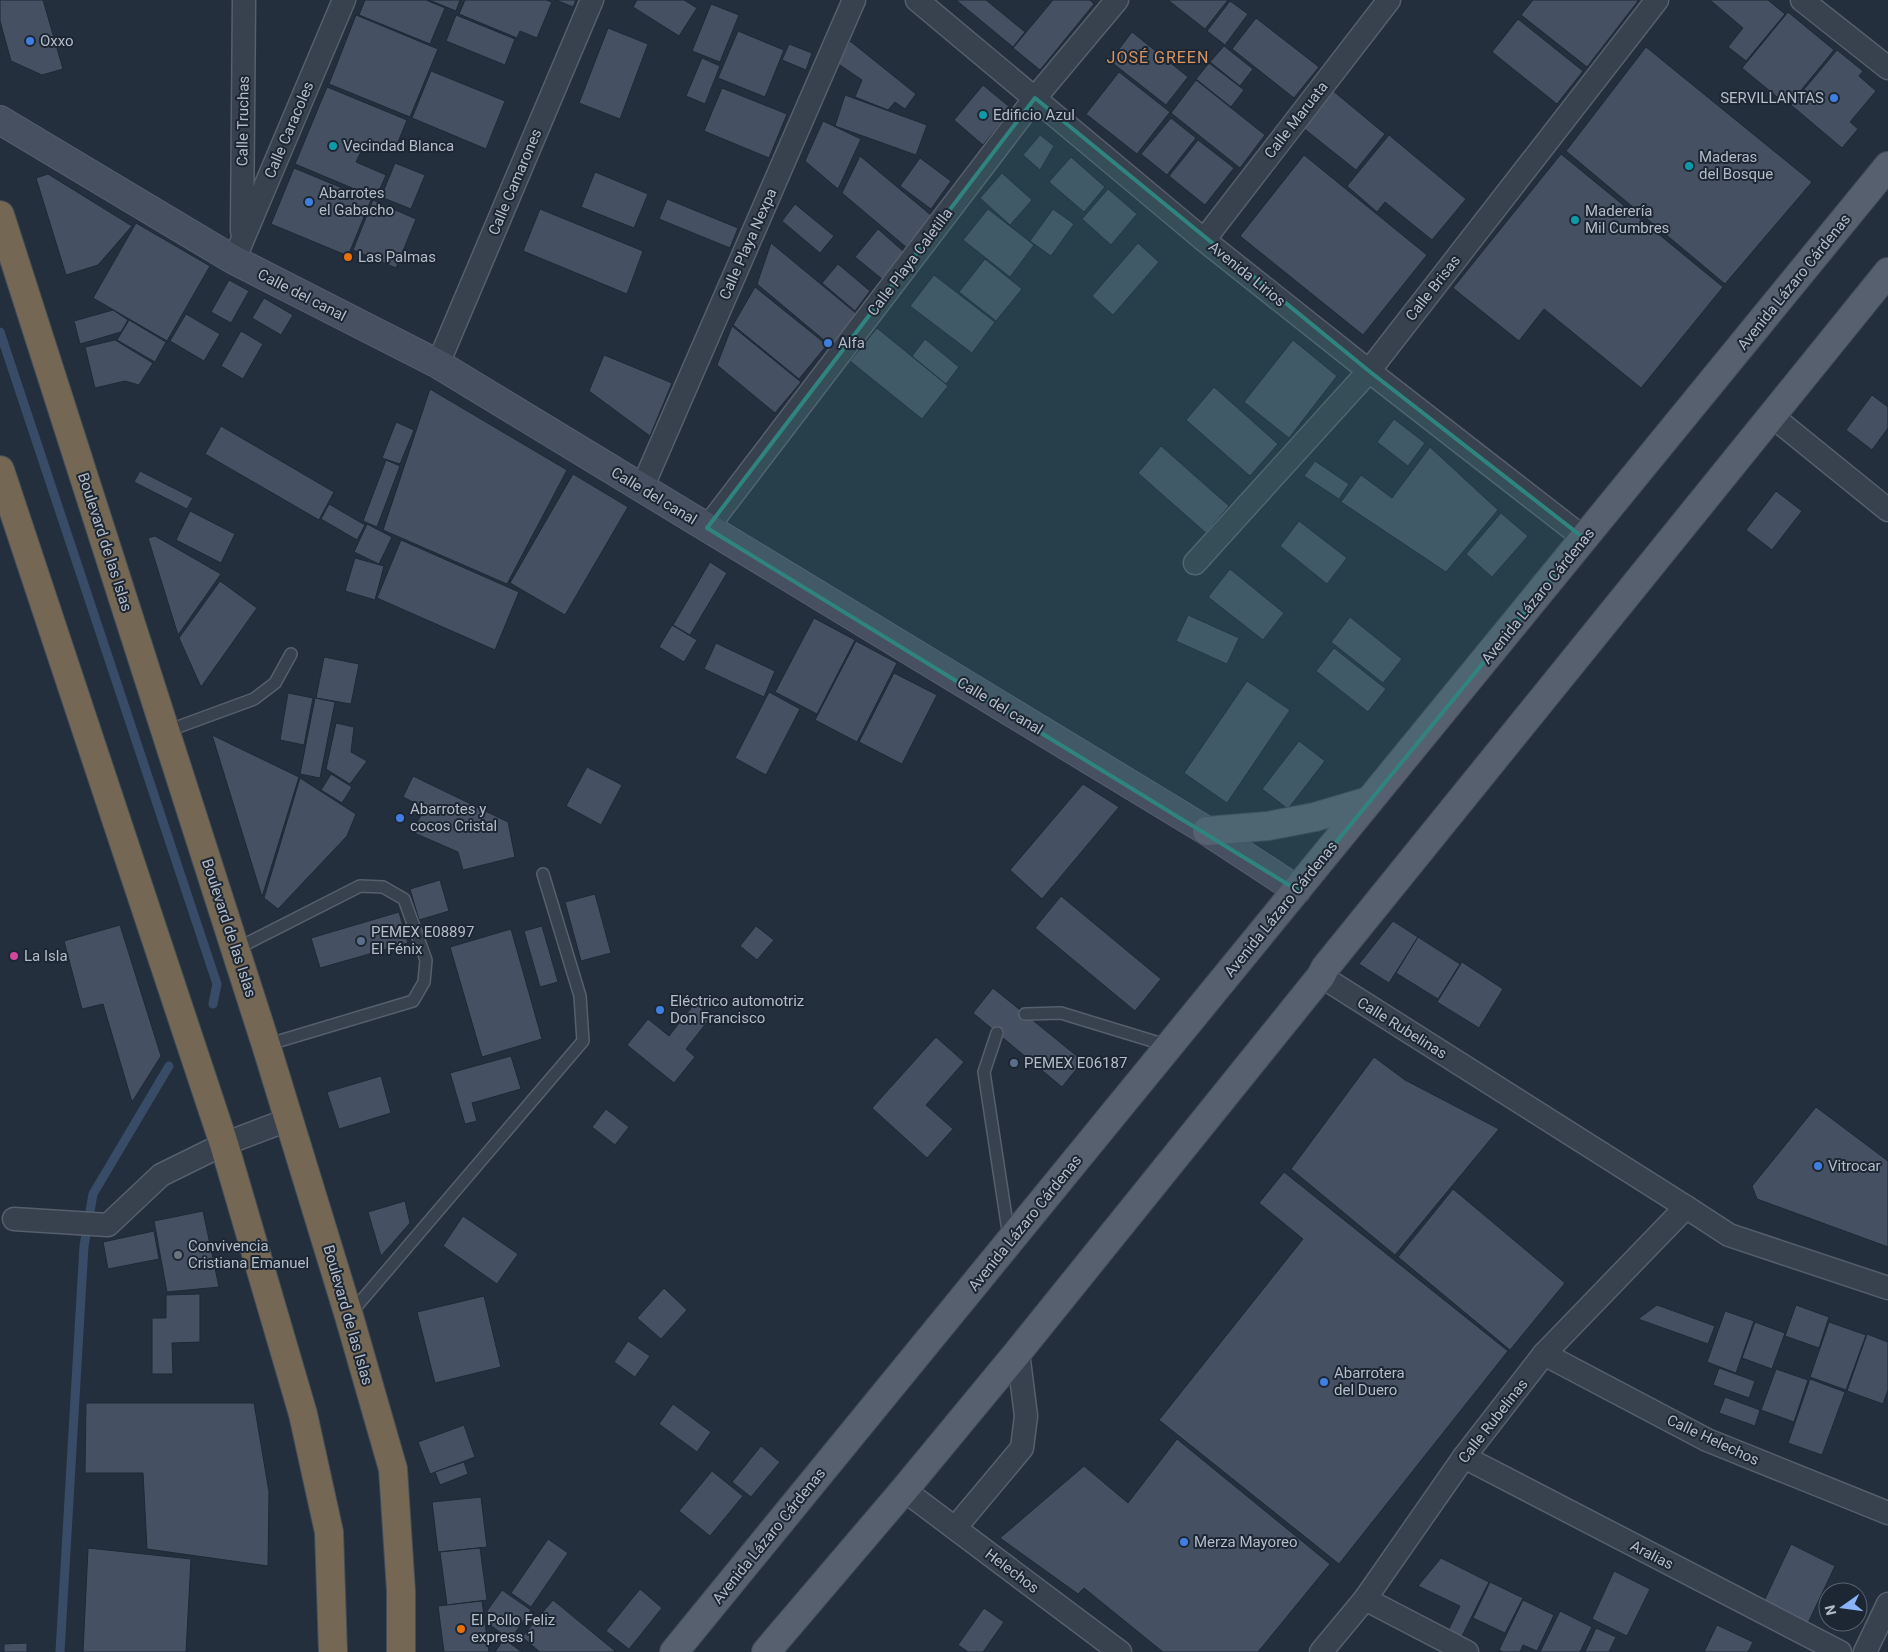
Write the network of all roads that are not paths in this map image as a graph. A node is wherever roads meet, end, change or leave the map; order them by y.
1 (244, 0) edge
2 (344, 0) edge
3 (592, 0) edge
4 (854, 0) edge
5 (917, 0) edge
6 (1117, 0) edge
7 (1389, 0) edge
8 (1657, 0) edge
9 (1802, 0) edge
10 (1888, 68) edge
11 (1035, 98) junction
12 (0, 120) edge
13 (1888, 166) edge
14 (0, 215) edge
15 (1204, 240) junction
16 (238, 251) junction
17 (1888, 272) edge
18 (438, 364) junction
19 (1369, 371) junction
20 (1772, 416) junction
21 (0, 470) edge
22 (642, 488) junction
23 (1888, 510) edge
24 (708, 528) junction
25 (1585, 539) junction
26 (1195, 564) dead end
27 (291, 654) dead end
28 (166, 731) junction
29 (1369, 801) junction
30 (1207, 831) junction
31 (542, 874) dead end
32 (1297, 890) junction
33 (236, 949) junction
34 (1321, 976) junction
35 (1025, 1014) dead end
36 (997, 1033) dead end
37 (266, 1045) junction
38 (1169, 1046) junction
39 (290, 1119) junction
40 (224, 1144) junction
41 (1686, 1207) junction
42 (14, 1219) dead end
43 (1010, 1242) junction
44 (1888, 1288) edge
45 (349, 1316) junction
46 (1018, 1352) junction
47 (1544, 1354) junction
48 (1464, 1457) junction
49 (904, 1490) junction
50 (1888, 1513) edge
51 (955, 1528) junction
52 (1365, 1599) junction
53 (1888, 1604) edge
54 (333, 1652) edge
55 (401, 1652) edge
56 (674, 1652) edge
57 (766, 1652) edge
58 (1120, 1652) edge
59 (1321, 1652) edge
60 (1467, 1652) edge
61 (1840, 1652) edge
62 (1865, 1652) edge

1 - 16 street, Calle Truchas
2 - 16 street, Calle Caracoles
3 - 18 street, Calle Camarones
4 - 22 street, Calle Playa Nexpa
5 - 11 street, Avenida Lirios
6 - 11 street, Calle Playa Caletilla
7 - 15 street, Calle Maruata
8 - 19 street, Calle Brisas
9 - 10 street
11 - 15 street, Avenida Lirios
11 - 24 street, Calle Playa Caletilla
12 - 16 street, Calle del canal
13 - 25 main road, Avenida Lázaro Cárdenas
14 - 28 highway, Boulevard de las Islas
15 - 19 street, Avenida Lirios
16 - 18 street, Calle del canal
17 - 20 main road
18 - 22 street, Calle del canal
19 - 25 street, Avenida Lirios
19 - 26 street, Calle Brisas
20 - 23 street
20 - 34 main road
21 - 40 highway
22 - 24 street, Calle del canal
24 - 30 street, Calle del canal
25 - 29 main road, Avenida Lázaro Cárdenas
27 - 28 lane
28 - 33 highway, Boulevard de las Islas
29 - 30 main road
29 - 32 main road, Avenida Lázaro Cárdenas
30 - 32 street, Calle del canal
31 - 45 lane
32 - 38 main road, Avenida Lázaro Cárdenas
33 - 37 highway, Boulevard de las Islas
33 - 37 lane
34 - 41 street, Calle Rubelinas
34 - 46 main road
35 - 38 lane
36 - 43 lane
37 - 39 highway, Boulevard de las Islas
38 - 43 main road, Avenida Lázaro Cárdenas
39 - 40 street
39 - 45 highway, Boulevard de las Islas
40 - 42 street
40 - 54 highway
41 - 44 street, Calle Rubelinas
41 - 47 street, Calle Rubelinas
43 - 56 main road, Avenida Lázaro Cárdenas
45 - 55 highway, Boulevard de las Islas
46 - 49 main road
46 - 51 street
47 - 48 street, Calle Rubelinas
47 - 50 street, Calle Helechos
48 - 52 street, Calle Rubelinas
48 - 61 street, Aralias
49 - 51 street, Helechos
49 - 57 main road
51 - 58 street, Helechos
52 - 59 street, Calle Rubelinas
52 - 60 street
53 - 62 street

